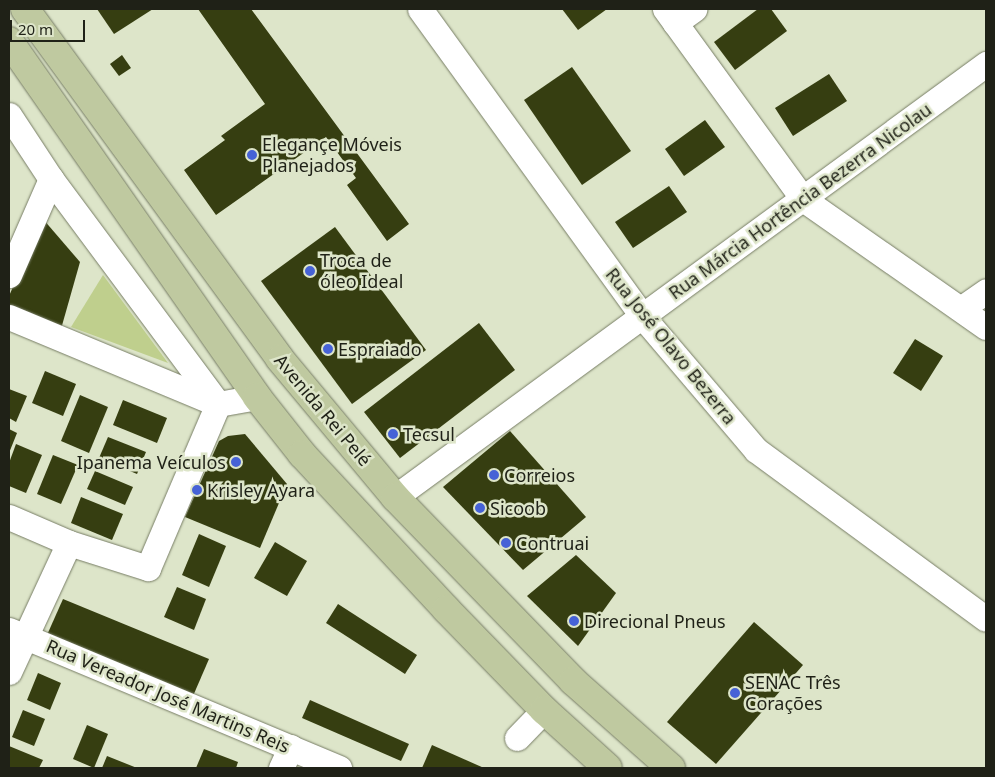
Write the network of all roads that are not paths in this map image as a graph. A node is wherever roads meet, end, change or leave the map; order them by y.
1 (25, 9) edge
2 (420, 9) edge
3 (678, 13) edge
4 (9, 41) edge
5 (986, 64) edge
6 (11, 122) edge
7 (51, 179) junction
8 (803, 198) junction
9 (9, 275) edge
10 (986, 290) edge
11 (962, 308) junction
12 (642, 316) junction
13 (9, 317) edge
14 (986, 327) edge
15 (257, 397) junction
16 (218, 404) junction
17 (395, 497) junction
18 (9, 518) edge
19 (69, 543) junction
20 (986, 619) edge
21 (17, 633) edge
22 (9, 672) edge
23 (573, 681) junction
24 (544, 710) junction
25 (517, 738) dead end
26 (286, 758) edge
27 (338, 768) edge
28 (608, 768) edge
29 (671, 768) edge

1 - 17 main road, Avenida Rei Pelé
2 - 12 street, Rua José Olavo Bezerra
3 - 8 street
4 - 15 main road
5 - 8 street, Rua Márcia Hortência Bezerra Nicolau
6 - 7 street
7 - 9 street
7 - 16 street
8 - 11 street
8 - 12 street, Rua Márcia Hortência Bezerra Nicolau
10 - 11 street
11 - 14 street
12 - 17 street, Rua Márcia Hortência Bezerra Nicolau
12 - 20 street, Rua José Olavo Bezerra
13 - 16 street
15 - 16 street
15 - 24 main road
16 - 19 street
17 - 23 main road, Avenida Rei Pelé
18 - 19 street
19 - 21 street
21 - 22 street
21 - 26 street, Rua Vereador José Martins Reis
23 - 24 main road
23 - 29 main road, Avenida Rei Pelé
24 - 25 street
24 - 28 main road
26 - 27 street, Rua Vereador José Martins Reis

